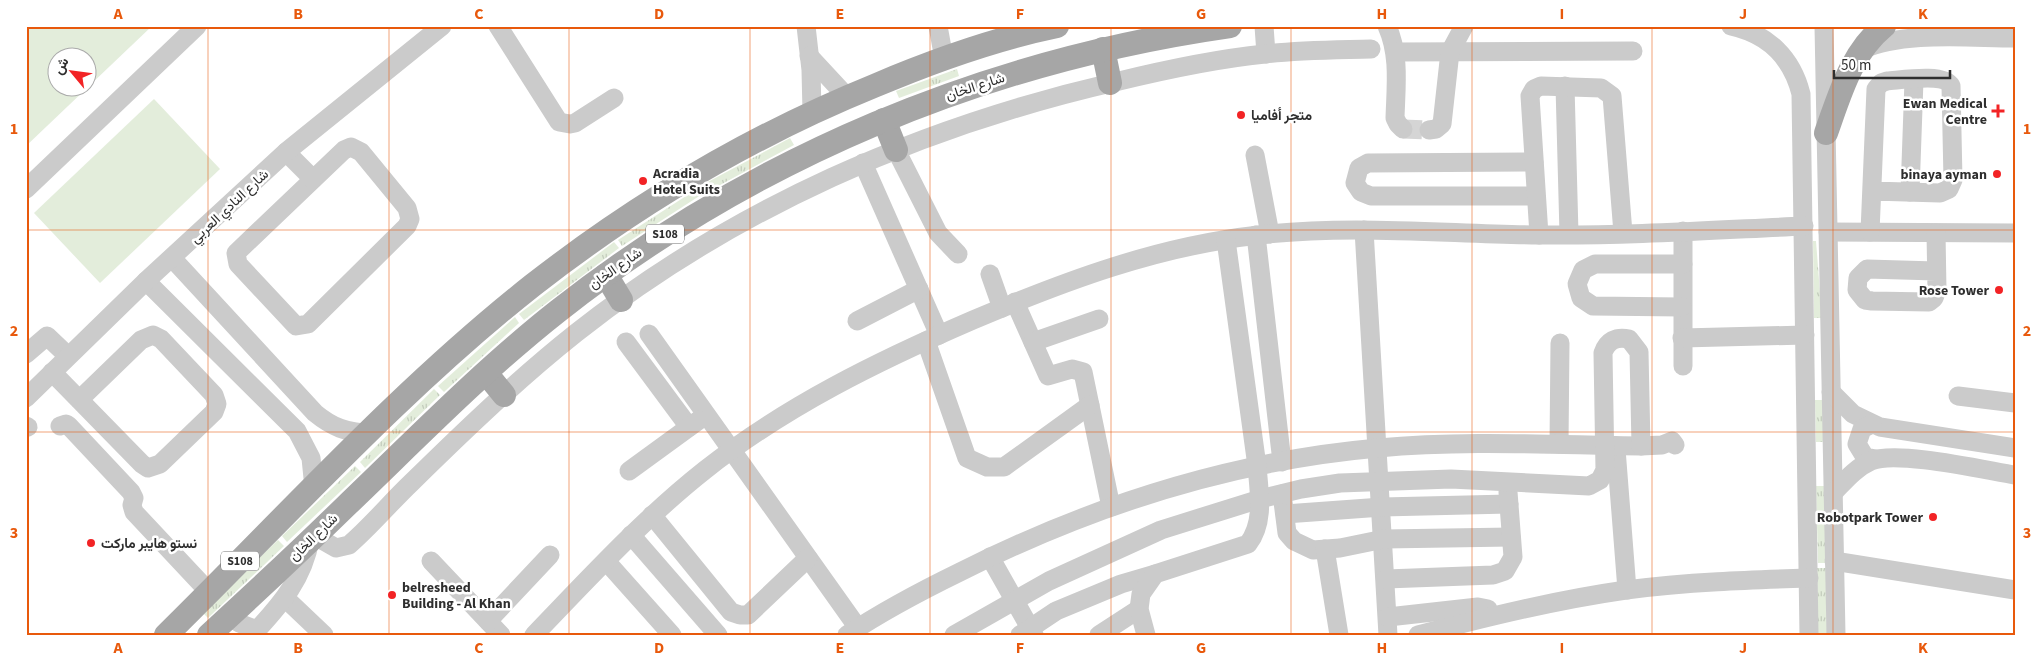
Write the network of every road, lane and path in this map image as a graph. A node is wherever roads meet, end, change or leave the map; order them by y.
1 (197, 26) edge
2 (442, 26) edge
3 (498, 26) edge
4 (806, 26) edge
5 (938, 26) edge
6 (1230, 26) edge
7 (1264, 26) edge
8 (1386, 26) edge
9 (1464, 26) edge
10 (1731, 26) edge
11 (1824, 26) edge
12 (1884, 26) edge
13 (1052, 27) edge
14 (2015, 38) edge
15 (1371, 48) dead end
16 (1103, 49) junction
17 (1862, 50) junction
18 (1633, 51) dead end
19 (1395, 52) junction
20 (1450, 52) junction
21 (1266, 54) junction
22 (809, 56) junction
23 (944, 59) junction
24 (1914, 80) junction
25 (1110, 83) junction
26 (972, 86) junction
27 (1566, 86) junction
28 (847, 97) junction
29 (614, 98) dead end
30 (812, 112) junction
31 (884, 120) junction
32 (1403, 129) dead end
33 (1429, 130) dead end
34 (1826, 133) junction
35 (896, 150) junction
36 (286, 152) junction
37 (1255, 155) dead end
38 (1534, 162) junction
39 (863, 163) junction
40 (313, 179) junction
41 (26, 189) edge
42 (1872, 190) junction
43 (1910, 192) junction
44 (1536, 196) junction
45 (1804, 226) junction
46 (1364, 230) junction
47 (1682, 231) junction
48 (1828, 232) junction
49 (1870, 232) junction
50 (1623, 233) junction
51 (1936, 233) junction
52 (2015, 233) edge
53 (1263, 234) junction
54 (1569, 234) junction
55 (1539, 235) junction
56 (1226, 240) junction
57 (958, 254) dead end
58 (172, 258) junction
59 (1683, 264) junction
60 (1936, 271) dead end
61 (990, 274) dead end
62 (606, 275) junction
63 (146, 281) junction
64 (919, 289) junction
65 (621, 300) junction
66 (1009, 305) junction
67 (1682, 307) junction
68 (1099, 318) dead end
69 (857, 321) dead end
70 (649, 334) dead end
71 (1806, 335) junction
72 (933, 338) junction
73 (1682, 338) junction
74 (626, 342) dead end
75 (1033, 342) junction
76 (1560, 343) dead end
77 (26, 354) edge
78 (68, 356) junction
79 (1683, 366) dead end
80 (52, 372) junction
81 (486, 373) junction
82 (1831, 392) junction
83 (504, 395) junction
84 (1958, 396) dead end
85 (26, 397) edge
86 (79, 400) junction
87 (2015, 404) edge
88 (1090, 405) junction
89 (706, 415) junction
90 (1872, 424) junction
91 (60, 426) dead end
92 (689, 427) junction
93 (369, 433) junction
94 (1560, 444) junction
95 (1675, 444) dead end
96 (1610, 445) junction
97 (1641, 446) junction
98 (1378, 448) junction
99 (2015, 448) edge
100 (731, 450) junction
101 (1876, 459) junction
102 (1282, 462) junction
103 (1257, 466) junction
104 (629, 471) dead end
105 (2015, 475) edge
106 (1380, 480) junction
107 (1507, 481) junction
108 (314, 488) junction
109 (1833, 493) junction
110 (1282, 494) junction
111 (1260, 499) junction
112 (1509, 504) junction
113 (1111, 507) junction
114 (1382, 507) junction
115 (1285, 514) junction
116 (652, 515) junction
117 (631, 535) junction
118 (1512, 537) junction
119 (1384, 539) junction
120 (308, 542) junction
121 (1325, 549) junction
122 (550, 555) dead end
123 (990, 557) junction
124 (808, 558) junction
125 (431, 561) dead end
126 (606, 561) junction
127 (1834, 561) junction
128 (1155, 574) junction
129 (1809, 578) junction
130 (1386, 579) junction
131 (1627, 590) junction
132 (2015, 590) edge
133 (209, 592) junction
134 (285, 598) junction
135 (1014, 602) junction
136 (1139, 609) junction
137 (1506, 611) junction
138 (488, 621) junction
139 (1388, 626) edge
140 (248, 631) edge
141 (853, 631) edge
142 (1028, 633) edge
143 (166, 635) edge
144 (209, 635) edge
145 (324, 635) edge
146 (501, 635) edge
147 (534, 635) edge
148 (672, 635) edge
149 (718, 635) edge
150 (954, 635) edge
151 (1099, 635) edge
152 (1146, 635) edge
153 (1339, 635) edge
154 (1418, 635) edge
155 (1809, 635) edge
156 (1836, 635) edge

1 - 41 street
2 - 36 street, شارع النادي العربي
3 - 29 street
4 - 22 street
5 - 23 street
6 - 16 main road, شارع الخان / S108
7 - 21 street
8 - 19 street
9 - 20 street
10 - 45 street
11 - 34 street
12 - 17 main road
13 - 23 main road, S108
13 - 26 main road
14 - 17 street
15 - 21 street
16 - 25 main road
16 - 26 main road, شارع الخان / S108
17 - 34 main road
18 - 20 street
19 - 20 street
19 - 32 street
20 - 33 street
21 - 25 street
22 - 28 street
22 - 30 street
23 - 28 main road, S108
24 - 42 street
24 - 43 street
24 - 43 street
25 - 35 street
26 - 31 main road, شارع الخان / S108
27 - 38 street
27 - 50 street
27 - 54 street
28 - 30 main road, S108
30 - 93 main road, S108
31 - 35 main road
31 - 62 main road, شارع الخان / S108
34 - 48 street
35 - 39 street
35 - 57 street
36 - 40 street
36 - 58 street, شارع النادي العربي
37 - 53 street
38 - 44 street
38 - 44 street
39 - 64 street
39 - 65 street
40 - 40 street
42 - 43 street
42 - 49 street
44 - 55 street
45 - 47 street
45 - 71 street
46 - 53 street
46 - 55 street
46 - 98 street
47 - 50 street
47 - 59 street
48 - 49 street
48 - 82 street
49 - 51 street
50 - 54 street
51 - 52 street
51 - 60 street
53 - 56 street
53 - 102 street
54 - 55 street
56 - 66 street
56 - 103 street
58 - 63 street, شارع النادي العربي
58 - 93 street
59 - 67 street
59 - 67 street
61 - 66 street
62 - 65 main road
62 - 81 main road, شارع الخان / S108
63 - 78 street, شارع النادي العربي
63 - 108 street
64 - 69 street
64 - 72 street
65 - 83 street
66 - 72 street
66 - 75 street
67 - 73 street
68 - 75 street
70 - 89 street
71 - 73 street
71 - 129 street
72 - 88 street
72 - 100 street
73 - 79 street
74 - 92 street
75 - 88 street
76 - 94 street
77 - 78 street
78 - 80 street, شارع النادي العربي
80 - 85 street, شارع النادي العربي
80 - 86 street
81 - 83 main road
81 - 120 main road, شارع الخان / S108
82 - 90 street
82 - 109 street
83 - 120 street
84 - 87 street
86 - 86 street
88 - 113 street
89 - 92 street
89 - 100 street
90 - 99 street
90 - 101 street
91 - 133 street
92 - 104 street
93 - 108 main road, S108
94 - 96 street
94 - 98 street
95 - 97 street
96 - 97 street
96 - 97 street
96 - 107 street
96 - 131 street
98 - 102 street
98 - 106 street
100 - 116 street
100 - 124 street
101 - 105 street
101 - 109 street
102 - 103 street
103 - 111 street
103 - 113 street
106 - 107 street
106 - 110 street
106 - 114 street
107 - 112 street
108 - 133 main road, S108
109 - 127 street
110 - 111 street
110 - 115 street
111 - 128 street
111 - 135 street
112 - 114 street
112 - 118 street
113 - 123 street
114 - 115 street
114 - 119 street
115 - 121 street
116 - 117 street
116 - 124 street
117 - 126 street
117 - 149 street
118 - 119 street
118 - 130 street
119 - 121 street
119 - 130 street
120 - 134 street
120 - 140 main road
120 - 144 main road, شارع الخان / S108
121 - 153 street
122 - 138 street
123 - 135 street
123 - 141 street
124 - 141 street
125 - 138 street
126 - 147 street
126 - 148 street
127 - 132 street
127 - 156 street
128 - 136 street
128 - 142 street
129 - 131 street
129 - 155 street
130 - 139 street
131 - 137 street
133 - 143 main road, S108
134 - 140 street
134 - 145 street
135 - 142 street
135 - 150 street
136 - 151 street
136 - 152 street
137 - 139 street
137 - 154 street
138 - 146 street

